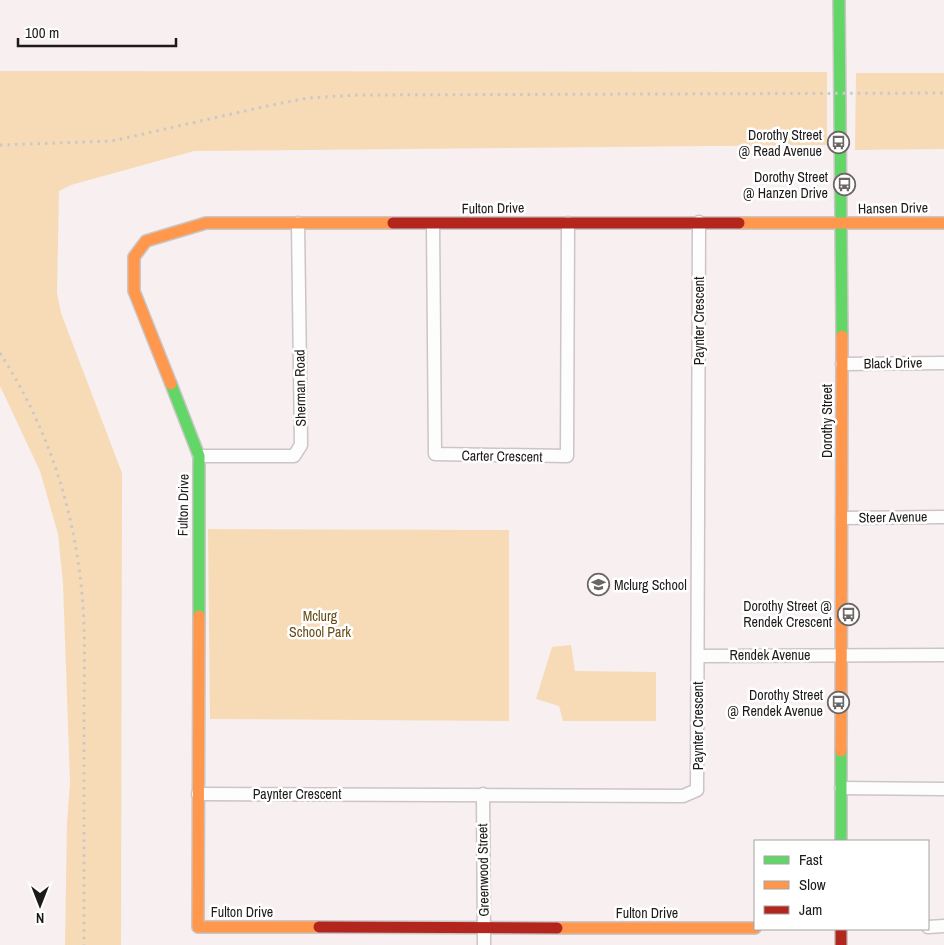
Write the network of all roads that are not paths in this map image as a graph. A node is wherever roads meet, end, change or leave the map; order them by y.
1 (839, 0) edge
2 (699, 222) junction
3 (298, 223) junction
4 (568, 223) junction
5 (944, 223) edge
6 (433, 224) junction
7 (842, 224) junction
8 (944, 363) edge
9 (842, 364) junction
10 (199, 456) junction
11 (944, 517) edge
12 (842, 518) junction
13 (842, 655) junction
14 (944, 655) edge
15 (698, 656) junction
16 (841, 788) junction
17 (944, 789) edge
18 (198, 794) junction
19 (482, 794) junction
20 (841, 840) edge
21 (929, 926) edge
22 (944, 926) edge
23 (484, 928) junction
24 (754, 928) edge
25 (841, 930) edge
26 (484, 945) edge
27 (841, 945) edge

1 - 7 street, Dorothy Street
2 - 4 street, Fulton Drive
2 - 7 street, Fulton Drive
2 - 15 street, Paynter Crescent
3 - 6 street, Fulton Drive
3 - 10 street, Sherman Road
3 - 10 street, Fulton Drive
4 - 6 street, Fulton Drive
4 - 6 street, Carter Crescent
5 - 7 street, Hansen Drive
7 - 9 street, Dorothy Street
8 - 9 street, Black Drive
9 - 12 street, Dorothy Street
10 - 18 street, Fulton Drive
11 - 12 street, Steer Avenue
12 - 13 street, Dorothy Street
13 - 14 street, Rendek Avenue
13 - 15 street, Rendek Avenue
13 - 16 street, Dorothy Street
15 - 19 street, Paynter Crescent
16 - 17 street
16 - 20 street, Dorothy Street
18 - 19 street, Paynter Crescent
18 - 23 street, Fulton Drive
19 - 23 street, Greenwood Street
21 - 22 street
23 - 24 street, Fulton Drive
23 - 26 street, Greenwood Street
25 - 27 street

